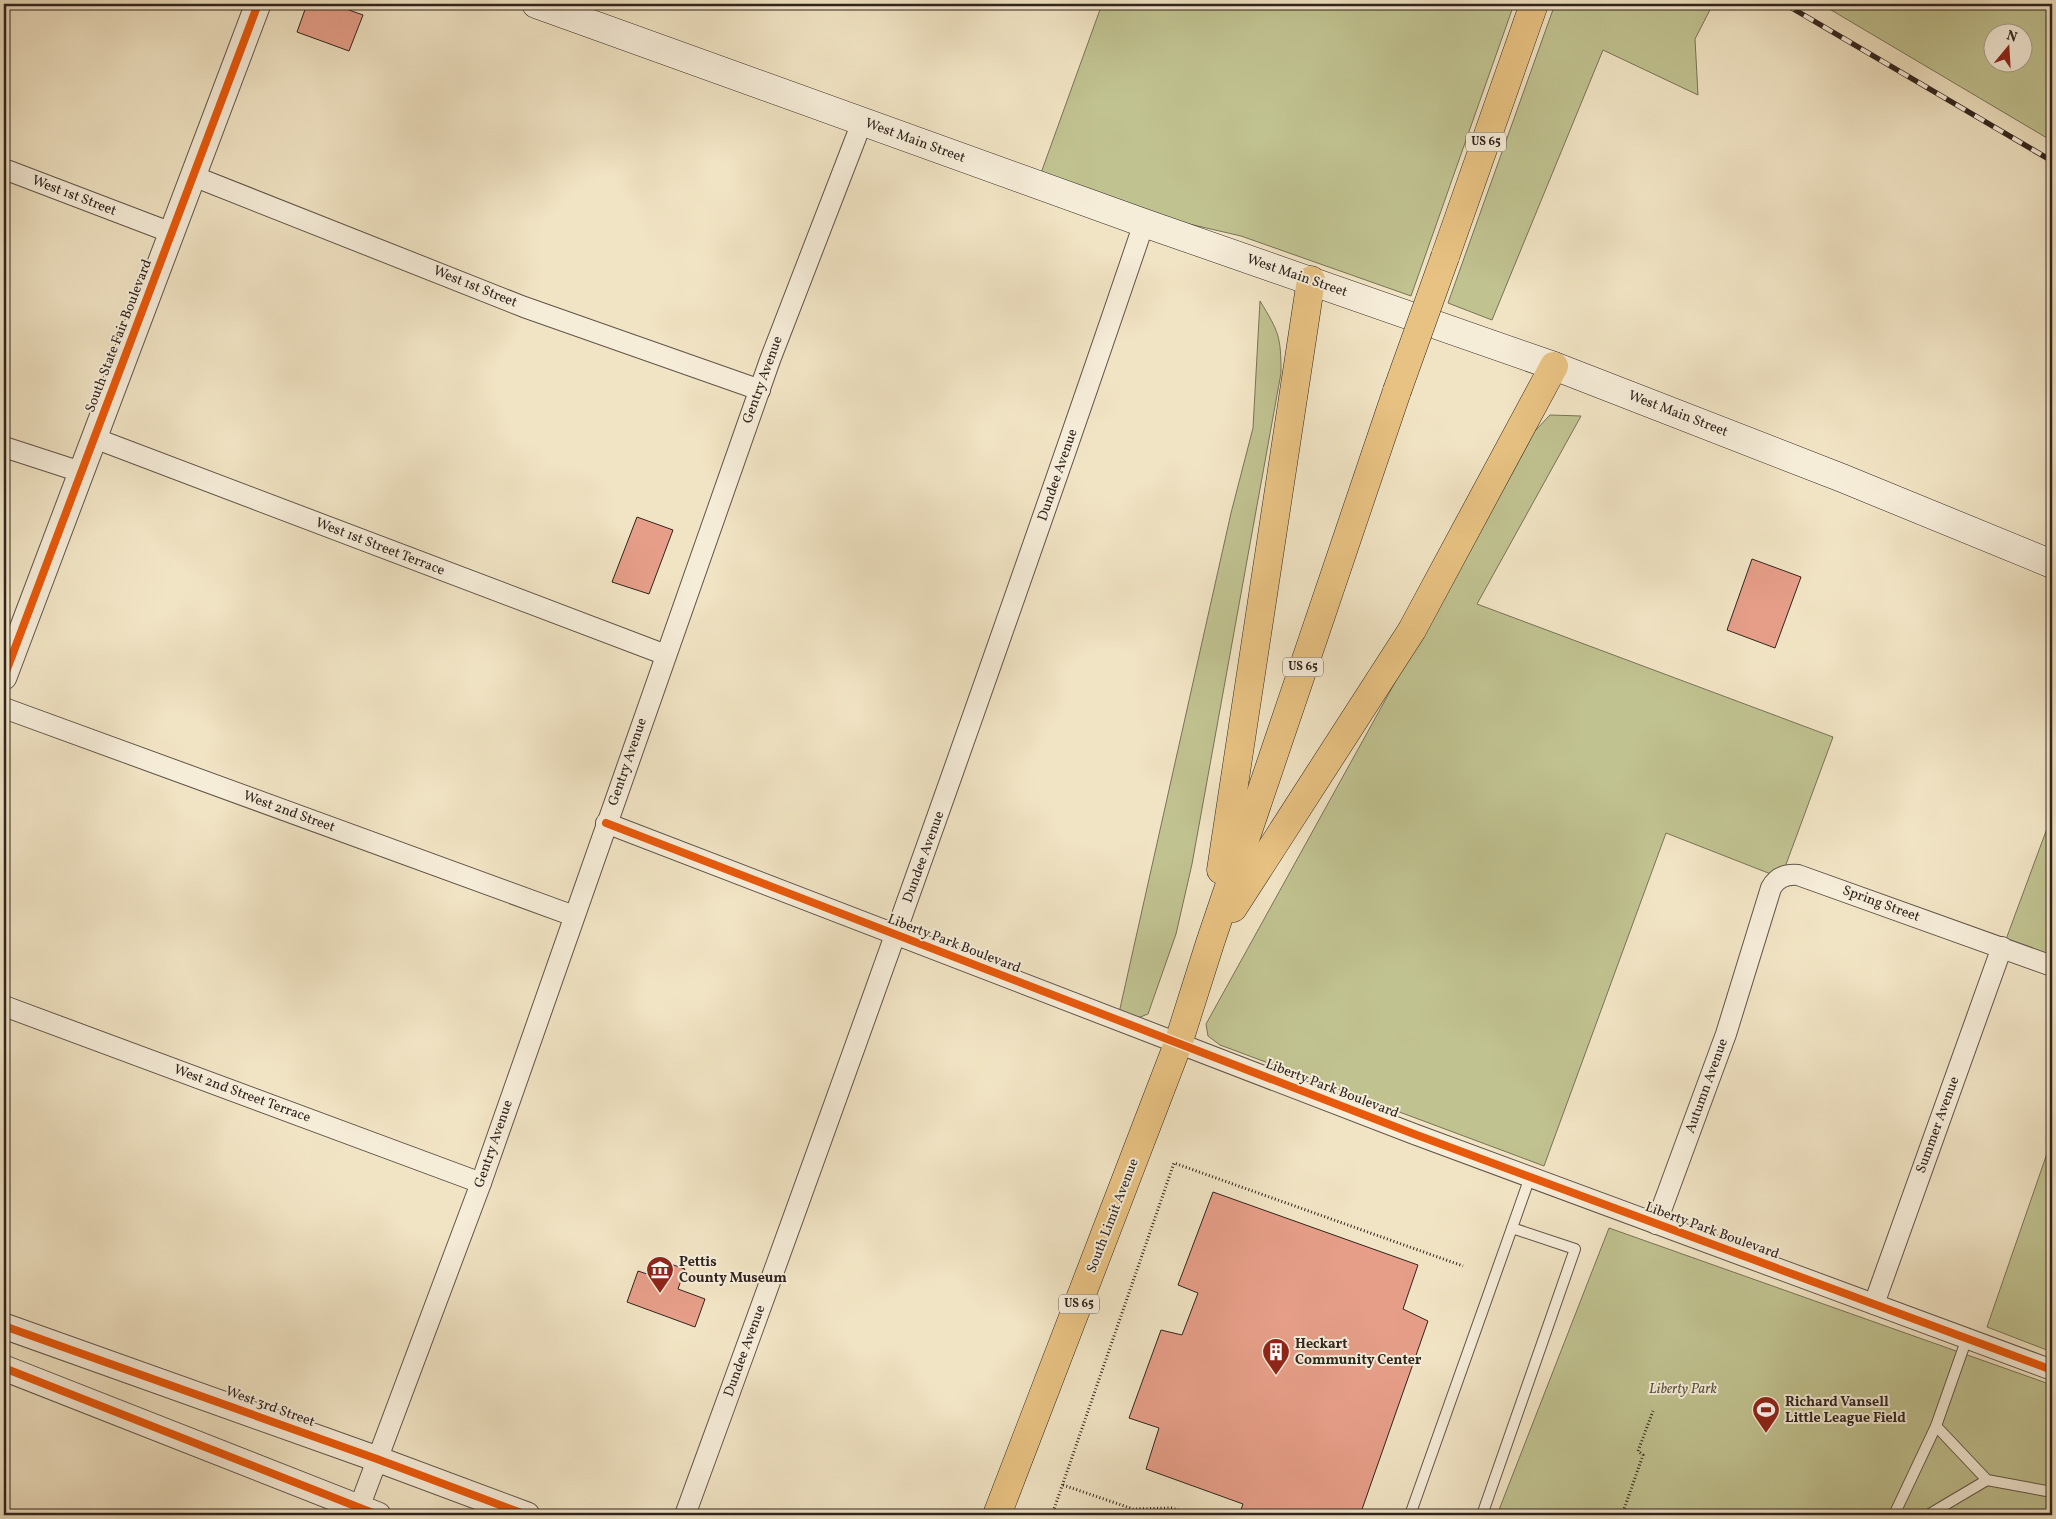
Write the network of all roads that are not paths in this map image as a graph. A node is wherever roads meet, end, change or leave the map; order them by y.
1 (258, 4) edge
2 (536, 4) edge
3 (1530, 15) edge
4 (862, 122) junction
5 (4, 169) edge
6 (193, 176) junction
7 (1144, 224) junction
8 (172, 233) junction
9 (1310, 280) junction
10 (1554, 366) junction
11 (760, 390) junction
12 (94, 438) junction
13 (4, 447) edge
14 (81, 472) junction
15 (2052, 564) edge
16 (666, 655) junction
17 (4, 677) edge
18 (4, 708) edge
19 (606, 824) junction
20 (574, 916) junction
21 (896, 935) junction
22 (1210, 943) junction
23 (2002, 947) junction
24 (1753, 948) joint
25 (2052, 966) edge
26 (4, 1006) edge
27 (1178, 1044) junction
28 (1530, 1177) junction
29 (481, 1183) junction
30 (1656, 1224) junction
31 (1512, 1228) junction
32 (1874, 1304) junction
33 (4, 1326) edge
34 (1967, 1338) junction
35 (4, 1368) edge
36 (2052, 1370) edge
37 (1936, 1426) junction
38 (377, 1459) junction
39 (1988, 1480) junction
40 (2052, 1492) edge
41 (368, 1512) edge
42 (527, 1515) edge
43 (685, 1515) edge
44 (997, 1515) edge
45 (1410, 1515) edge
46 (1482, 1515) edge
47 (1894, 1515) edge
48 (1928, 1515) edge

1 - 6 street, South State Fair Boulevard
2 - 4 main road, West Main Street
3 - 22 highway, US 65, bridge
4 - 7 main road, West Main Street
4 - 11 street, Gentry Avenue
5 - 8 street, West 1st Street
6 - 8 street, South State Fair Boulevard
6 - 11 street, West 1st Street
7 - 9 main road, West Main Street
7 - 21 street, Dundee Avenue
8 - 12 street, South State Fair Boulevard
9 - 10 main road, West Main Street
9 - 22 highway
10 - 15 main road, West Main Street
10 - 22 highway
11 - 16 street, Gentry Avenue
12 - 14 street, South State Fair Boulevard
12 - 16 street, West 1st Street Terrace
13 - 14 street
14 - 17 street, South State Fair Boulevard
16 - 19 street, Gentry Avenue
18 - 20 street, West 2nd Street
19 - 20 street, Gentry Avenue
19 - 21 street, Liberty Park Boulevard
20 - 29 street, Gentry Avenue
21 - 27 street, Liberty Park Boulevard
21 - 43 street, Dundee Avenue
22 - 27 highway, South Limit Avenue / US 65
23 - 24 street, Spring Street
23 - 25 street, Spring Street
23 - 32 street, Summer Avenue
24 - 30 street, Autumn Avenue
26 - 29 street, West 2nd Street Terrace
27 - 28 street, Liberty Park Boulevard
27 - 44 highway, South Limit Avenue / US 65
28 - 30 street, Liberty Park Boulevard
28 - 31 lane
29 - 38 street, Gentry Avenue
30 - 32 street, Liberty Park Boulevard
31 - 45 lane
31 - 46 lane
32 - 34 street, Liberty Park Boulevard
33 - 38 street, West 3rd Street
34 - 36 street, Liberty Park Boulevard
34 - 37 lane
35 - 41 street
37 - 39 lane
37 - 47 lane
38 - 41 street
38 - 42 street, West 3rd Street
39 - 40 lane
39 - 48 lane

